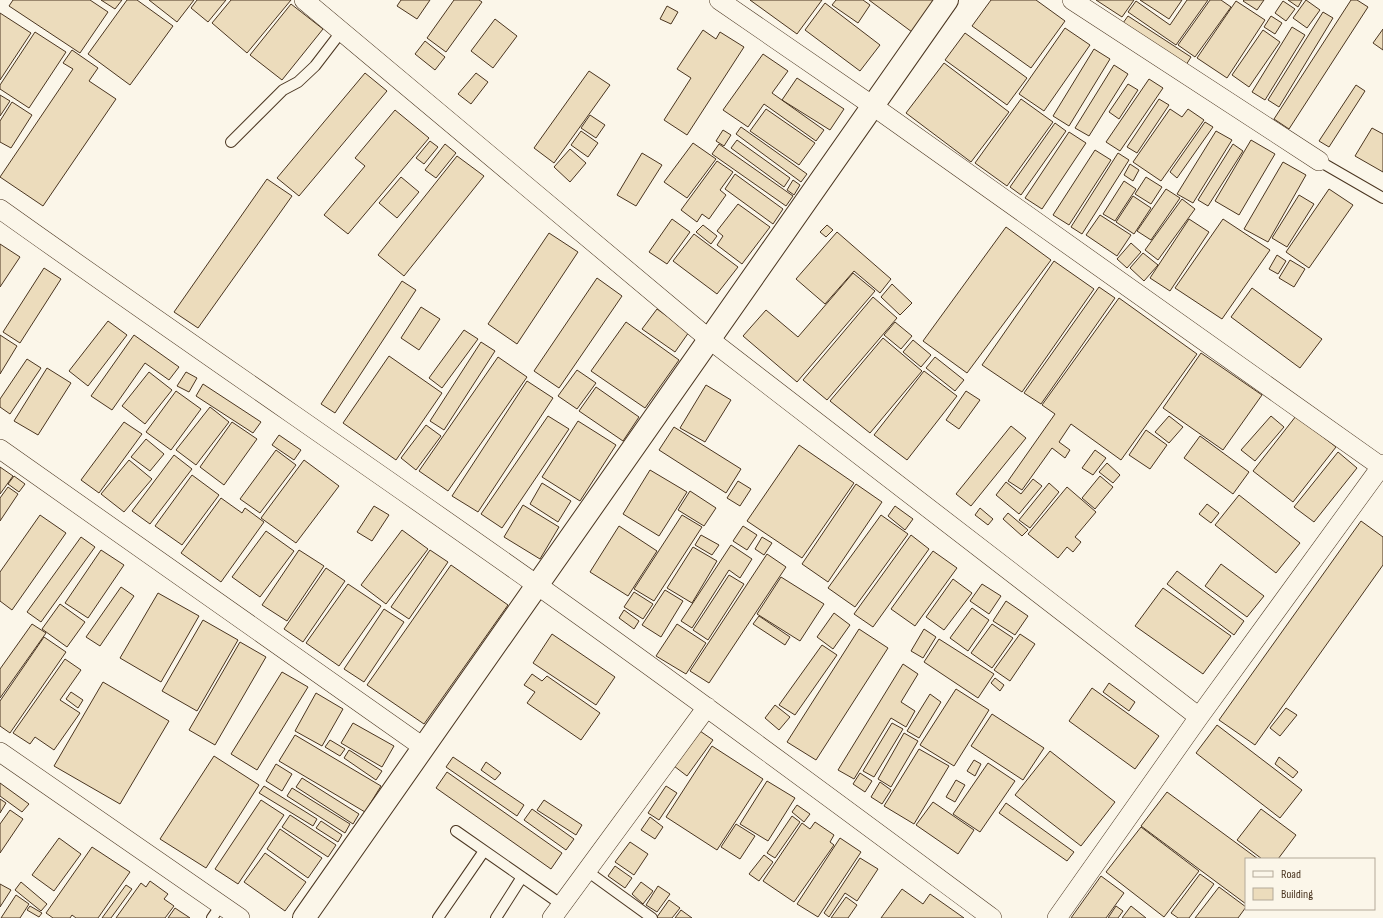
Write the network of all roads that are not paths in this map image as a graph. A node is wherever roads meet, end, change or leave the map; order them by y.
1 (304, 0) edge
2 (719, 0) edge
3 (947, 0) edge
4 (1072, 0) edge
5 (341, 32) junction
6 (873, 106) junction
7 (231, 142) dead end
8 (1319, 161) joint
9 (1383, 198) edge
10 (0, 209) edge
11 (709, 339) junction
12 (0, 449) edge
13 (1382, 466) edge
14 (537, 585) junction
15 (707, 707) junction
16 (1199, 716) junction
17 (423, 747) junction
18 (0, 752) edge
19 (456, 831) dead end
20 (484, 851) junction
21 (587, 871) junction
22 (522, 877) junction
23 (216, 911) edge
24 (557, 911) edge
25 (240, 918) edge
26 (304, 918) edge
27 (438, 918) edge
28 (496, 918) edge
29 (652, 918) edge
30 (992, 918) edge
31 (1057, 918) edge

1 - 5 street
2 - 6 street
3 - 6 street
4 - 8 street
5 - 7 lane
5 - 11 street
6 - 11 street
6 - 13 street
8 - 9 lane
10 - 14 street
11 - 14 street
11 - 16 street
12 - 17 street
13 - 16 street
14 - 15 street
14 - 17 street
15 - 21 street
15 - 30 street
16 - 31 street
17 - 26 street
18 - 23 street
19 - 20 lane
20 - 22 lane
20 - 27 lane
21 - 24 street
21 - 29 lane
22 - 24 lane
22 - 28 lane
23 - 25 street

